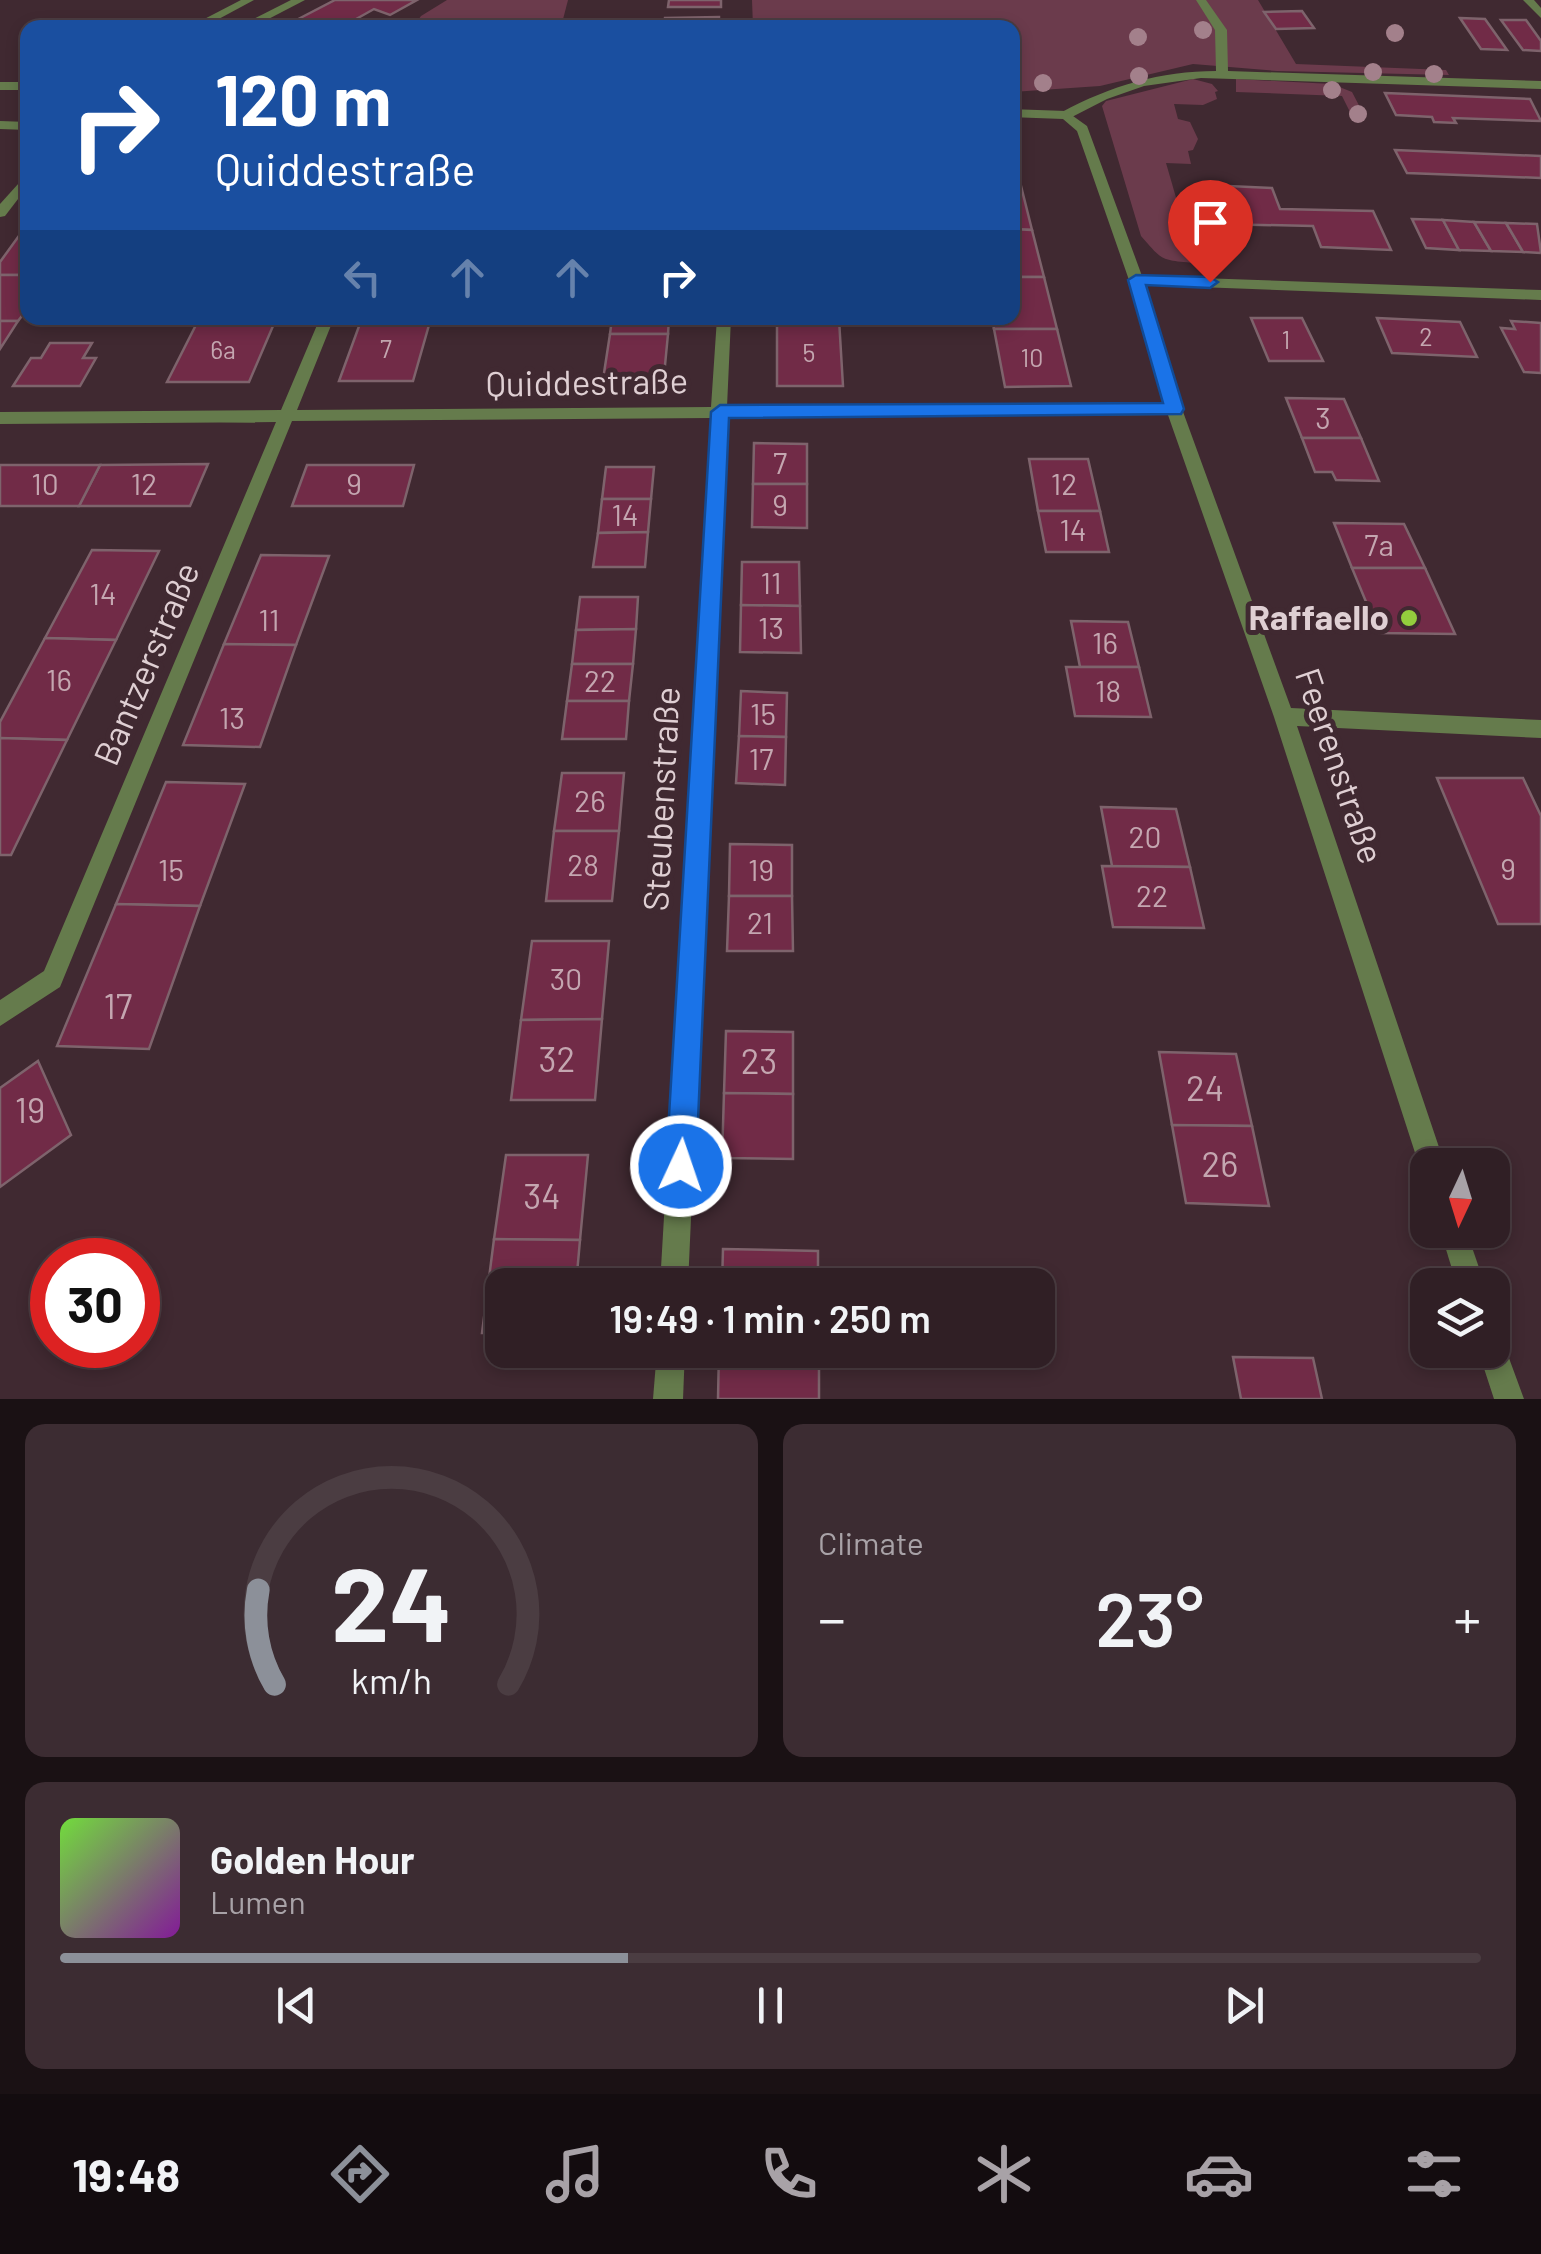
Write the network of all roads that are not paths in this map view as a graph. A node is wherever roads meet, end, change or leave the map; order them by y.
1 (249, 0) edge
2 (300, 0) edge
3 (1201, 0) edge
4 (1528, 0) edge
5 (1541, 15) edge
6 (208, 20) edge
7 (258, 20) edge
8 (1222, 74) junction
9 (1541, 85) edge
10 (1020, 113) edge
11 (1066, 115) junction
12 (20, 187) edge
13 (0, 213) edge
14 (1136, 280) junction
15 (1541, 295) edge
16 (324, 325) edge
17 (724, 325) edge
18 (1174, 409) junction
19 (720, 412) junction
20 (0, 418) edge
21 (288, 418) junction
22 (1284, 717) junction
23 (1541, 729) edge
24 (0, 1014) edge
25 (1426, 1148) edge
26 (675, 1268) edge
27 (670, 1368) edge
28 (1498, 1368) edge
29 (668, 1399) edge
30 (1509, 1399) edge

1 - 6 street
2 - 7 street
3 - 8 street
4 - 5 street
8 - 9 street
8 - 11 street
10 - 11 street
11 - 14 street, Feerenstraße
12 - 13 street
14 - 15 street
14 - 18 street, Feerenstraße
16 - 21 street, Bantzerstraße
17 - 19 street, Steubenstraße
18 - 19 street, Quiddestraße
18 - 22 street, Feerenstraße
19 - 21 street, Quiddestraße
19 - 26 street, Steubenstraße
20 - 21 street, Quiddestraße
21 - 24 street, Bantzerstraße
22 - 23 street
22 - 25 street, Feerenstraße
27 - 29 street
28 - 30 street

